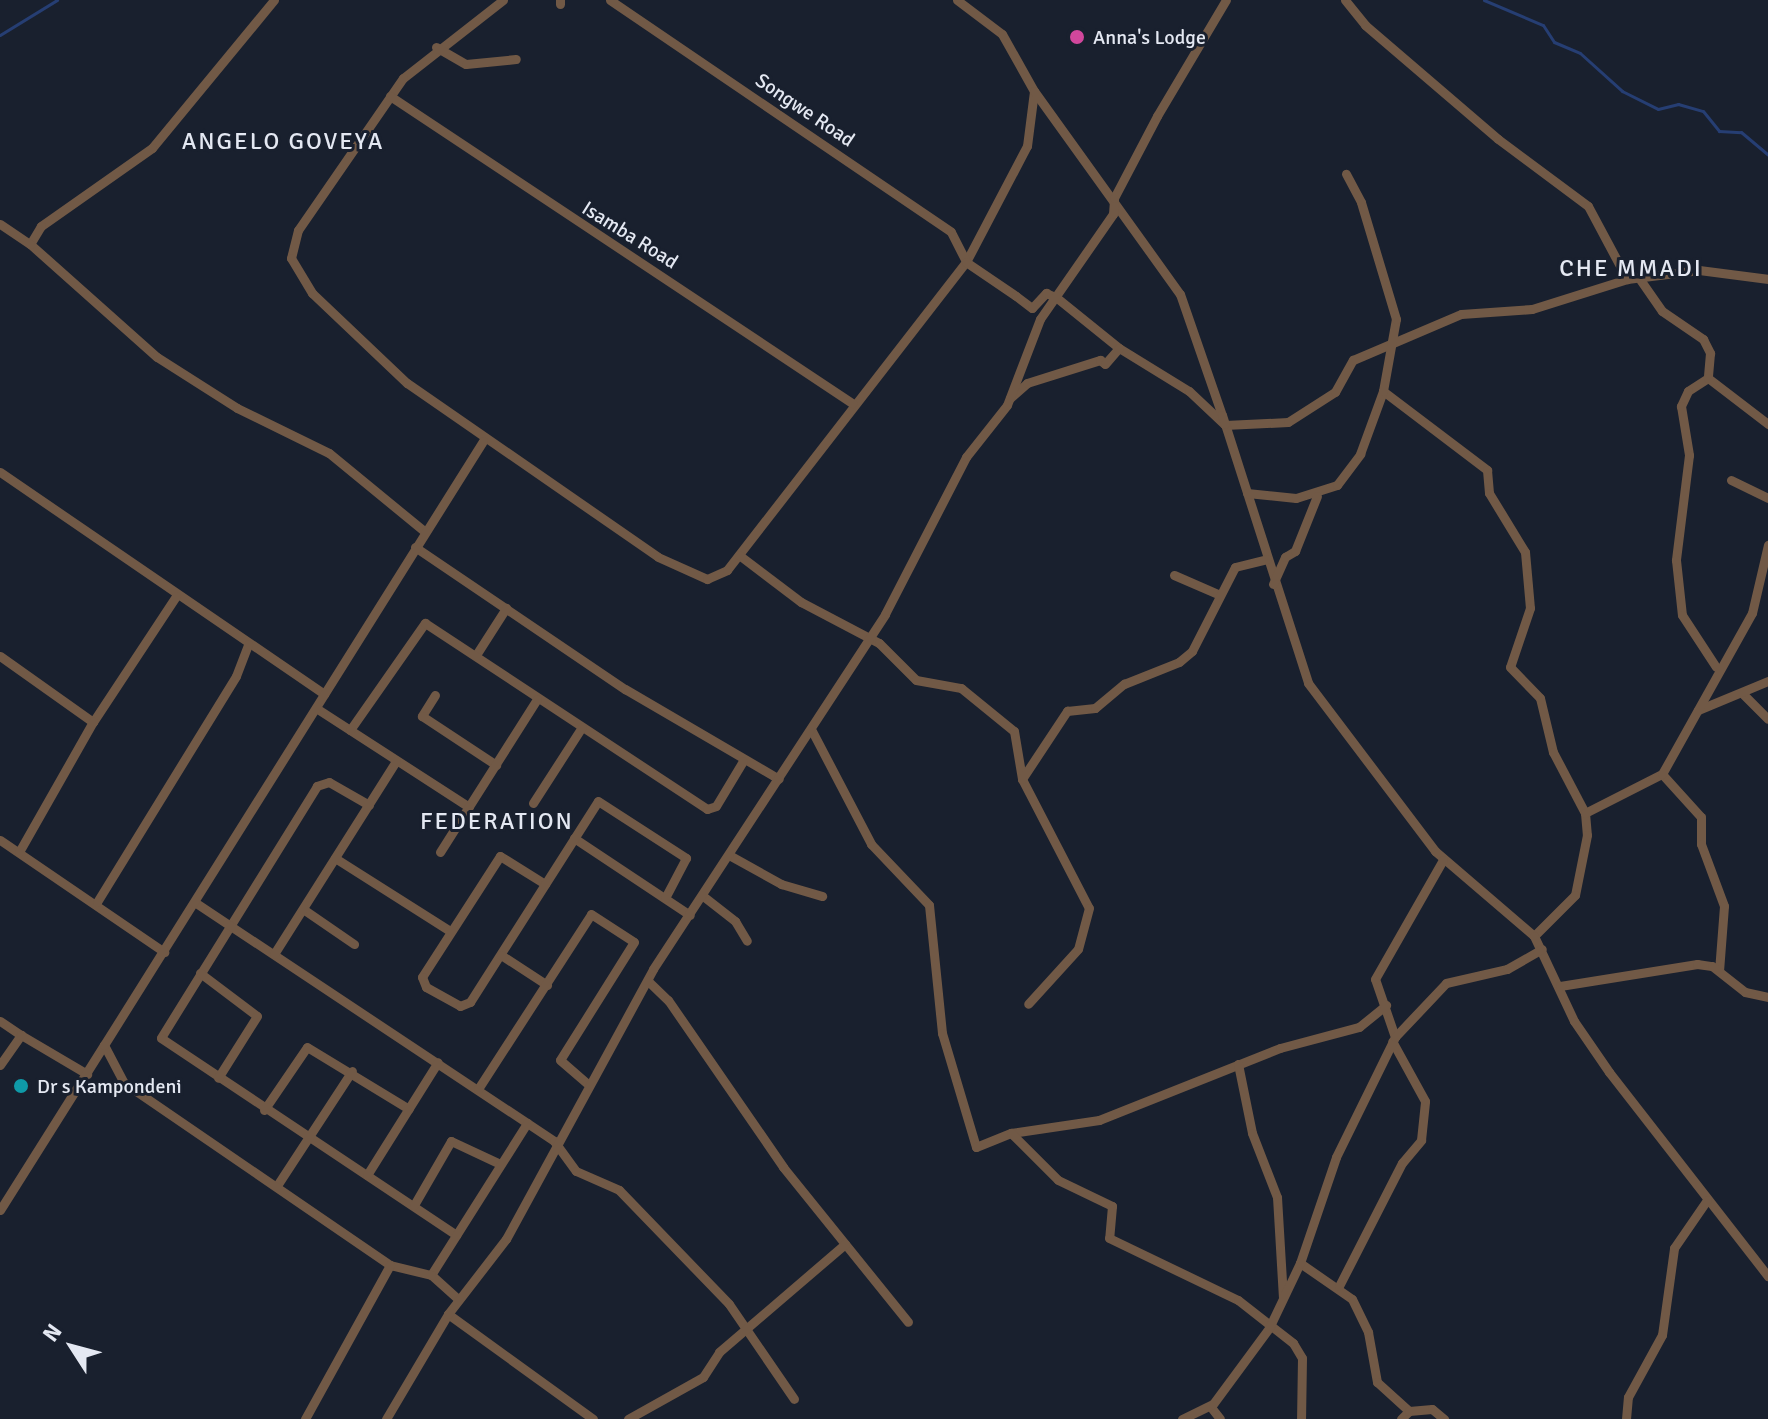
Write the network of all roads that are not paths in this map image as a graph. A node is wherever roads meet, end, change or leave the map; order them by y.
1 (274, 0) edge
2 (503, 0) edge
3 (610, 0) edge
4 (957, 0) edge
5 (1226, 0) edge
6 (1345, 0) edge
7 (436, 47) junction
8 (516, 59) dead end
9 (1034, 91) junction
10 (390, 96) junction
11 (1346, 174) dead end
12 (1114, 198) junction
13 (0, 224) edge
14 (30, 244) junction
15 (966, 262) junction
16 (1639, 278) junction
17 (1627, 279) junction
18 (1768, 279) edge
19 (1057, 298) junction
20 (1396, 341) junction
21 (1119, 348) junction
22 (1708, 378) junction
23 (1383, 391) junction
24 (852, 403) junction
25 (1007, 405) junction
26 (1224, 421) junction
27 (1768, 424) edge
28 (483, 441) junction
29 (0, 472) edge
30 (1731, 480) dead end
31 (1247, 493) junction
32 (1317, 496) junction
33 (1768, 498) edge
34 (424, 531) junction
35 (1768, 545) edge
36 (415, 547) junction
37 (739, 555) junction
38 (1267, 559) junction
39 (1174, 575) dead end
40 (1273, 584) junction
41 (1218, 594) junction
42 (176, 596) junction
43 (506, 608) junction
44 (868, 641) junction
45 (248, 644) junction
46 (476, 655) junction
47 (0, 656) edge
48 (1716, 667) junction
49 (1768, 681) edge
50 (324, 694) junction
51 (1743, 694) junction
52 (435, 695) dead end
53 (537, 699) junction
54 (316, 708) junction
55 (1698, 710) junction
56 (1768, 719) edge
57 (93, 722) junction
58 (582, 727) junction
59 (811, 729) junction
60 (350, 730) junction
61 (396, 761) junction
62 (743, 761) junction
63 (496, 765) junction
64 (1662, 774) junction
65 (779, 779) junction
66 (1022, 779) junction
67 (533, 803) dead end
68 (369, 805) junction
69 (469, 807) junction
70 (1585, 813) junction
71 (574, 838) junction
72 (0, 840) edge
73 (19, 852) junction
74 (440, 852) dead end
75 (729, 855) junction
76 (335, 858) junction
77 (1443, 860) junction
78 (545, 884) junction
79 (703, 896) junction
80 (822, 896) dead end
81 (665, 898) junction
82 (97, 902) junction
83 (196, 903) junction
84 (303, 909) junction
85 (690, 915) junction
86 (231, 925) junction
87 (450, 931) junction
88 (1534, 936) junction
89 (747, 941) dead end
90 (354, 944) dead end
91 (1542, 949) junction
92 (164, 952) junction
93 (274, 954) junction
94 (501, 955) junction
95 (1719, 971) junction
96 (200, 973) junction
97 (648, 981) junction
98 (547, 985) junction
99 (1560, 986) junction
100 (1768, 997) edge
101 (1028, 1004) dead end
102 (1386, 1005) junction
103 (0, 1021) edge
104 (21, 1035) junction
105 (1394, 1039) junction
106 (104, 1045) junction
107 (438, 1062) junction
108 (1238, 1064) junction
109 (0, 1065) edge
110 (352, 1071) junction
111 (87, 1074) junction
112 (218, 1078) junction
113 (586, 1083) junction
114 (478, 1089) junction
115 (409, 1109) junction
116 (264, 1110) junction
117 (527, 1123) junction
118 (1011, 1133) junction
119 (307, 1137) junction
120 (554, 1141) junction
121 (500, 1164) junction
122 (367, 1175) junction
123 (278, 1184) junction
124 (1707, 1200) junction
125 (414, 1205) junction
126 (0, 1210) edge
127 (456, 1235) junction
128 (845, 1244) junction
129 (1300, 1263) junction
130 (390, 1265) junction
131 (431, 1275) junction
132 (1768, 1276) edge
133 (1339, 1286) junction
134 (458, 1299) junction
135 (1280, 1308) junction
136 (448, 1314) junction
137 (908, 1322) dead end
138 (1269, 1328) junction
139 (749, 1330) junction
140 (794, 1399) dead end
141 (1210, 1406) junction
142 (1409, 1411) junction
143 (305, 1419) edge
144 (386, 1419) edge
145 (593, 1419) edge
146 (628, 1419) edge
147 (1182, 1419) edge
148 (1220, 1419) edge
149 (1301, 1419) edge
150 (1401, 1419) edge
151 (1444, 1419) edge
152 (1626, 1419) edge

1 - 14 street
2 - 7 street
3 - 15 street, Songwe Road
4 - 9 street
5 - 12 street
6 - 17 street
7 - 8 street
7 - 10 street
9 - 12 street
9 - 15 street
10 - 24 street, Isamba Road
10 - 28 street
11 - 20 street
12 - 19 street
12 - 26 street
13 - 14 street
14 - 34 street
15 - 19 street
15 - 24 street
16 - 17 street
16 - 18 street
16 - 22 street
17 - 20 street
19 - 21 street
19 - 25 street
20 - 23 street
20 - 26 street
21 - 25 street
21 - 26 street
22 - 27 street
22 - 48 street
23 - 32 street
23 - 70 street
24 - 37 street
25 - 44 street
26 - 31 street
28 - 34 street
28 - 37 street
29 - 42 street
30 - 33 street
31 - 32 street
31 - 38 street
32 - 40 street
34 - 36 street
35 - 48 street
36 - 43 street
36 - 50 street
37 - 44 street
38 - 40 street
38 - 41 street
39 - 41 street
40 - 77 street
41 - 66 street
42 - 45 street
42 - 57 street
43 - 46 street
43 - 62 street
44 - 59 street
44 - 66 street
45 - 50 street
45 - 82 street
46 - 53 street
46 - 60 street
47 - 57 street
48 - 55 street
49 - 51 street
50 - 54 street
51 - 55 street
51 - 56 street
52 - 63 street
53 - 58 street
53 - 63 street
54 - 60 street
54 - 83 street
55 - 64 street
57 - 73 street
58 - 62 street
58 - 67 street
59 - 65 street
59 - 118 street
60 - 61 street
61 - 68 street
61 - 69 street
62 - 65 street
63 - 69 street
64 - 70 street
64 - 95 street
65 - 75 street
66 - 101 street
68 - 76 street
68 - 86 street
69 - 74 street
70 - 88 street
71 - 78 street
71 - 81 street
71 - 81 street
72 - 73 street
73 - 82 street
75 - 79 street
75 - 80 street
76 - 84 street
76 - 87 street
77 - 88 street
77 - 102 street
78 - 87 street
78 - 94 street
79 - 85 street
79 - 89 street
81 - 85 street
82 - 92 street
83 - 86 street
83 - 92 street
84 - 90 street
84 - 93 street
85 - 97 street
86 - 93 street
86 - 96 street
87 - 94 street
88 - 91 street
91 - 99 street
91 - 105 street
92 - 106 street
93 - 107 street
94 - 98 street
95 - 99 street
95 - 100 street
96 - 112 street
96 - 112 street
97 - 113 street
97 - 128 street
98 - 113 street
98 - 114 street
99 - 124 street
102 - 105 street
102 - 108 street
103 - 104 street
104 - 109 street
104 - 111 street
105 - 129 street
105 - 133 street
106 - 111 street
106 - 123 street
107 - 114 street
107 - 115 street
108 - 118 street
108 - 135 street
110 - 115 street
110 - 116 street
110 - 119 street
111 - 126 street
112 - 116 street
113 - 120 street
114 - 117 street
115 - 122 street
116 - 119 street
117 - 120 street
117 - 121 street
118 - 138 street
119 - 122 street
119 - 123 street
120 - 134 street
120 - 139 street
121 - 125 street
121 - 127 street
122 - 125 street
123 - 130 street
124 - 132 street
124 - 152 street
125 - 127 street
127 - 131 street
128 - 137 street
128 - 139 street
129 - 133 street
129 - 135 street
130 - 131 street
130 - 143 street
131 - 134 street
133 - 142 street
134 - 136 street
135 - 138 street
136 - 144 street
136 - 145 street
138 - 141 street
138 - 149 street
139 - 140 street
139 - 146 street
141 - 147 street
141 - 148 street
142 - 150 street
142 - 151 street

